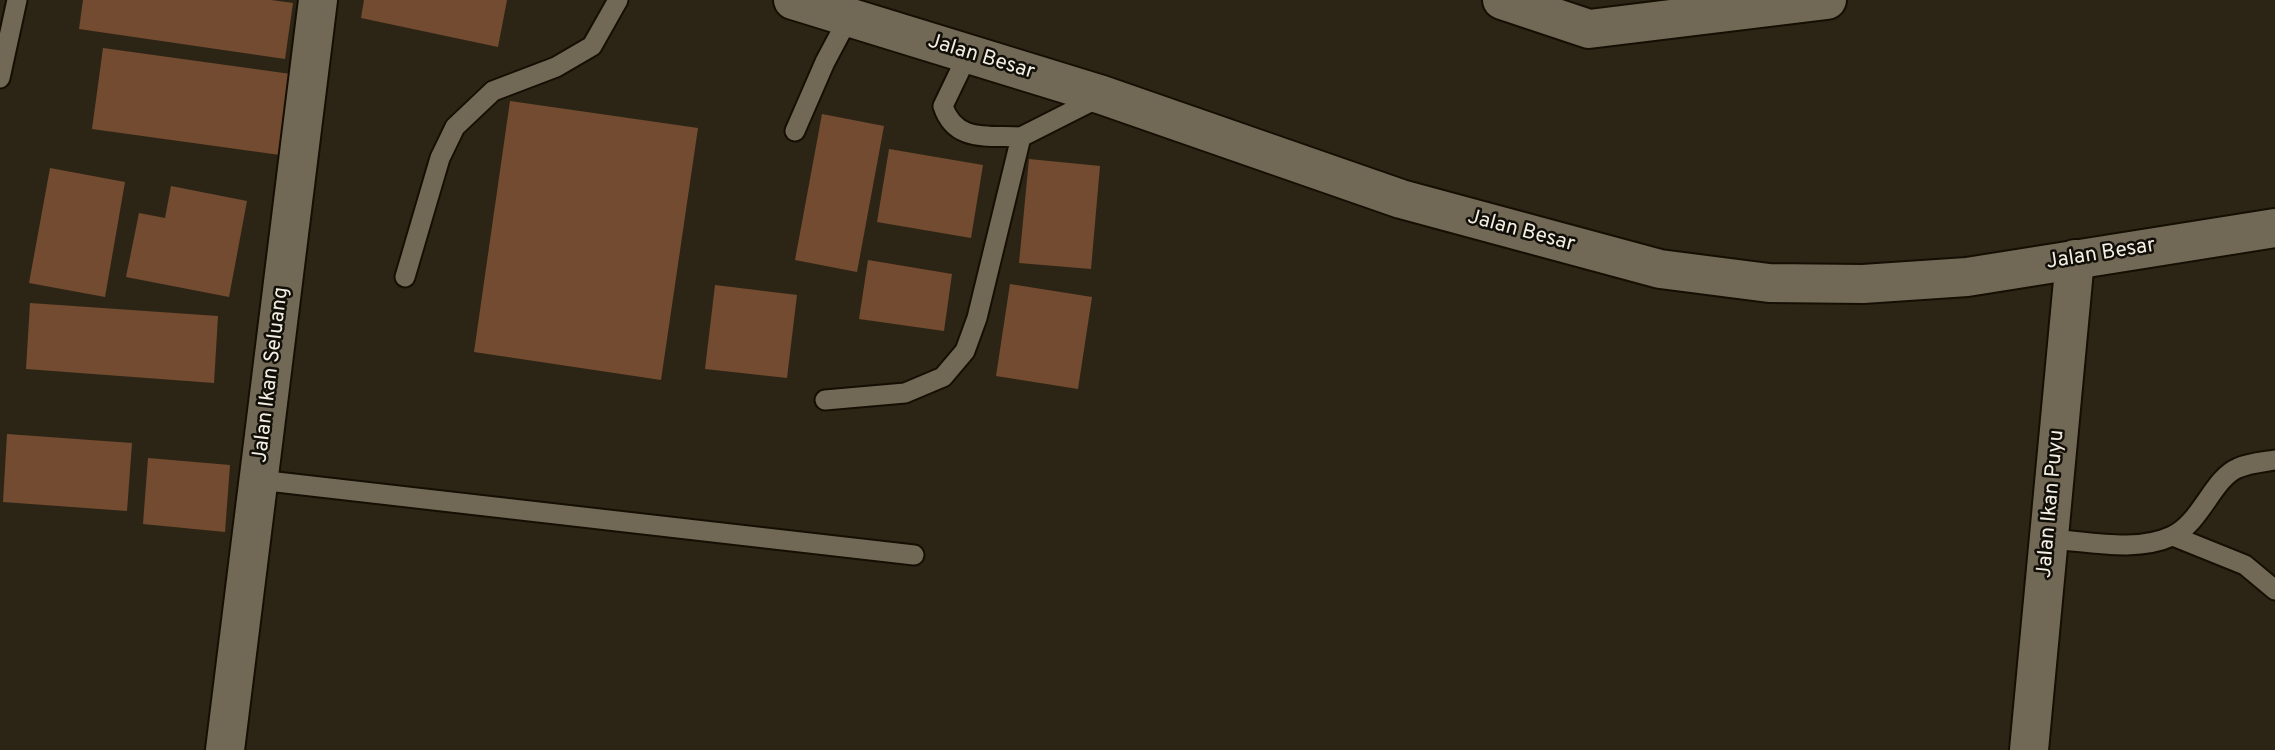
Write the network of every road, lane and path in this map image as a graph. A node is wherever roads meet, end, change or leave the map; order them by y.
1 (17, 0) edge
2 (318, 0) edge
3 (618, 0) edge
4 (793, 0) edge
5 (1502, 0) edge
6 (1827, 0) edge
7 (1588, 15) edge
8 (849, 17) junction
9 (968, 54) junction
10 (0, 78) edge
11 (1102, 95) junction
12 (795, 131) dead end
13 (1021, 137) junction
14 (2275, 228) edge
15 (2075, 259) junction
16 (405, 276) dead end
17 (825, 400) dead end
18 (2275, 460) edge
19 (259, 480) junction
20 (2173, 536) junction
21 (2049, 539) junction
22 (914, 555) dead end
23 (2275, 590) edge
24 (225, 750) edge
25 (2029, 750) edge

1 - 10 lane
2 - 19 street, Jalan Ikan Seluang
3 - 16 lane
4 - 8 street, Jalan Besar
5 - 7 street
6 - 7 street
8 - 9 street, Jalan Besar
8 - 12 lane
9 - 11 street, Jalan Besar
9 - 13 lane
11 - 13 lane
11 - 15 street, Jalan Besar
13 - 17 lane
14 - 15 street, Jalan Besar
15 - 21 street, Jalan Ikan Puyu
18 - 20 lane
19 - 22 lane
19 - 24 street, Jalan Ikan Seluang
20 - 21 lane
20 - 23 lane
21 - 25 street, Jalan Ikan Puyu

